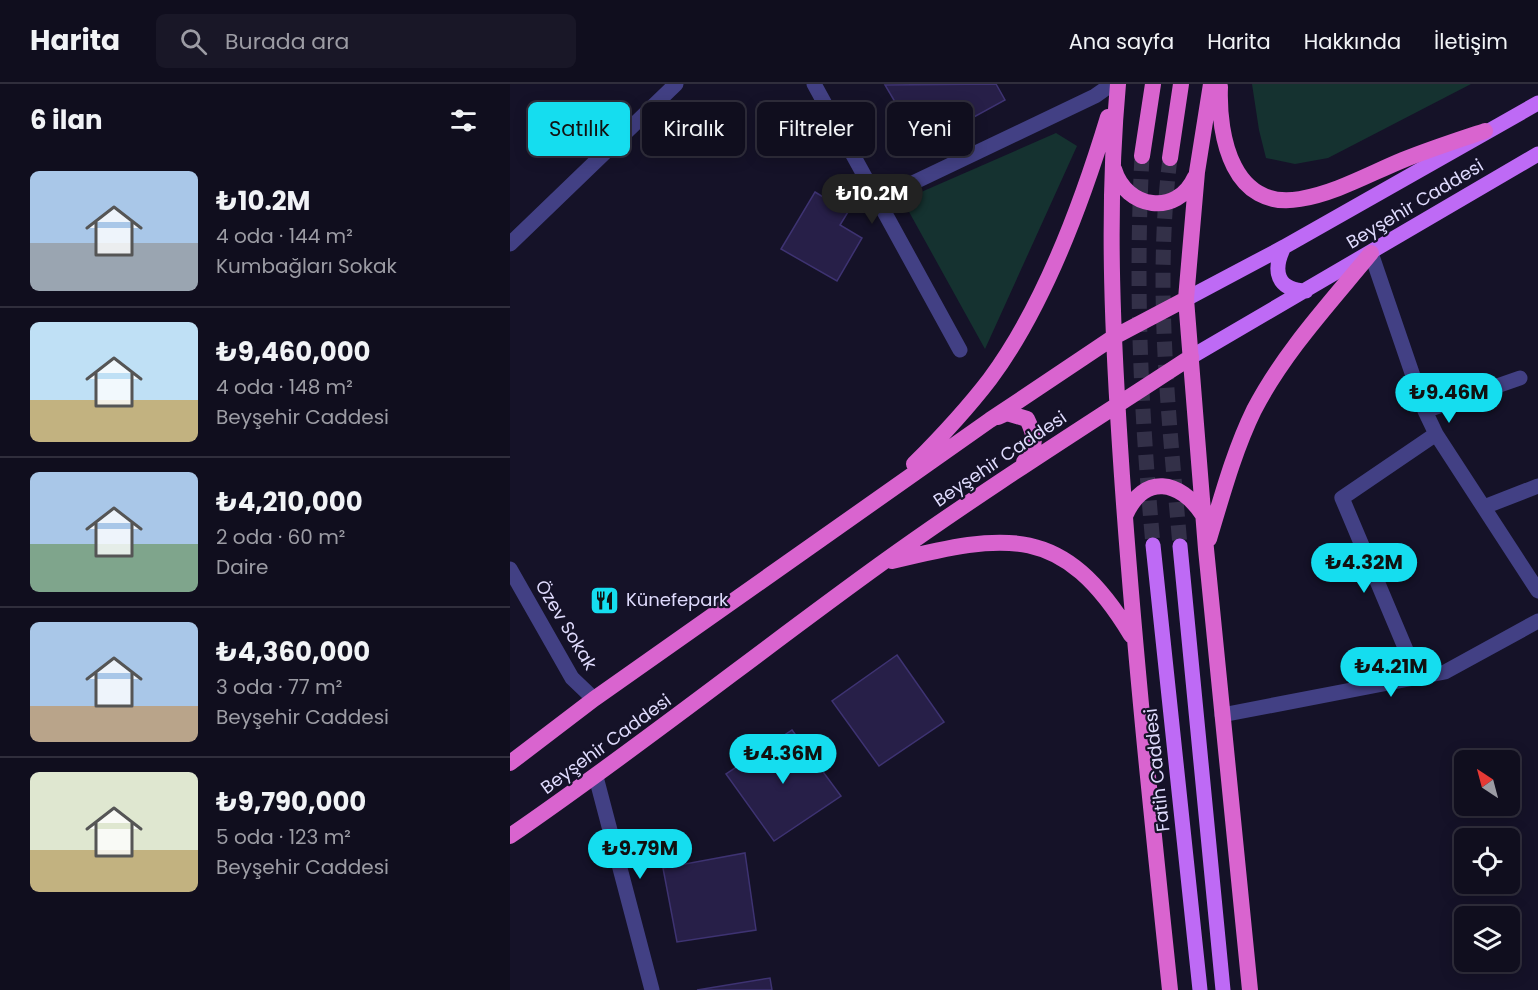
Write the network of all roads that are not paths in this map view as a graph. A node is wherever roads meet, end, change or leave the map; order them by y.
1 (676, 84) edge
2 (814, 84) edge
3 (1112, 84) edge
4 (1118, 84) edge
5 (1153, 84) edge
6 (1181, 84) edge
7 (1211, 84) edge
8 (1220, 84) edge
9 (1538, 103) edge
10 (1485, 131) junction
11 (1538, 154) edge
12 (1142, 156) tunnel mouth
13 (1170, 158) tunnel mouth
14 (1111, 160) junction
15 (1197, 172) junction
16 (877, 200) junction
17 (510, 244) edge
18 (1284, 247) junction
19 (1371, 253) junction
20 (1306, 291) junction
21 (1186, 299) junction
22 (1114, 337) junction
23 (960, 350) dead end
24 (1191, 357) junction
25 (1520, 378) dead end
26 (1117, 405) junction
27 (1425, 411) junction
28 (990, 420) junction
29 (1436, 434) junction
30 (1015, 471) junction
31 (1538, 486) edge
32 (881, 498) junction
33 (1484, 507) junction
34 (1125, 516) junction
35 (1203, 516) junction
36 (1153, 545) tunnel mouth
37 (1180, 546) tunnel mouth
38 (1206, 549) junction
39 (882, 563) junction
40 (510, 569) edge
41 (1538, 591) edge
42 (1538, 621) edge
43 (1134, 638) junction
44 (1417, 676) junction
45 (594, 699) junction
46 (1222, 715) junction
47 (510, 763) edge
48 (596, 777) junction
49 (510, 836) edge
50 (652, 990) edge
51 (1170, 990) edge
52 (1200, 990) edge
53 (1223, 990) edge
54 (1250, 990) edge

1 - 17 street
2 - 16 street
3 - 16 street
4 - 14 highway
4 - 32 highway
5 - 12 highway
6 - 13 highway
7 - 15 highway
8 - 10 highway
9 - 10 main road, Beyşehir Caddesi
10 - 18 main road, Beyşehir Caddesi
11 - 19 main road, Beyşehir Caddesi
14 - 15 highway
14 - 22 highway
15 - 21 highway
16 - 23 street
18 - 20 main road
18 - 21 main road, Beyşehir Caddesi
19 - 20 main road, Beyşehir Caddesi
19 - 27 street
19 - 38 highway
20 - 24 main road, Beyşehir Caddesi
21 - 22 highway, Beyşehir Caddesi
21 - 24 highway
22 - 26 highway
22 - 28 highway, Beyşehir Caddesi
24 - 26 highway, Beyşehir Caddesi
24 - 35 highway
25 - 27 street
26 - 30 highway, Beyşehir Caddesi
26 - 34 highway
27 - 29 street
28 - 30 highway
28 - 32 highway, Beyşehir Caddesi
29 - 33 street
29 - 44 street
30 - 39 highway, Beyşehir Caddesi
31 - 33 street
32 - 45 highway, Beyşehir Caddesi
33 - 41 street
34 - 35 highway
34 - 43 highway
35 - 38 highway
36 - 52 main road, Fatih Caddesi
37 - 53 main road
38 - 46 highway
39 - 43 highway
39 - 48 highway, Beyşehir Caddesi
40 - 45 street, Özev Sokak
42 - 44 street
43 - 51 highway
44 - 46 street
45 - 47 highway, Beyşehir Caddesi
46 - 54 highway
48 - 49 highway, Beyşehir Caddesi
48 - 50 street

